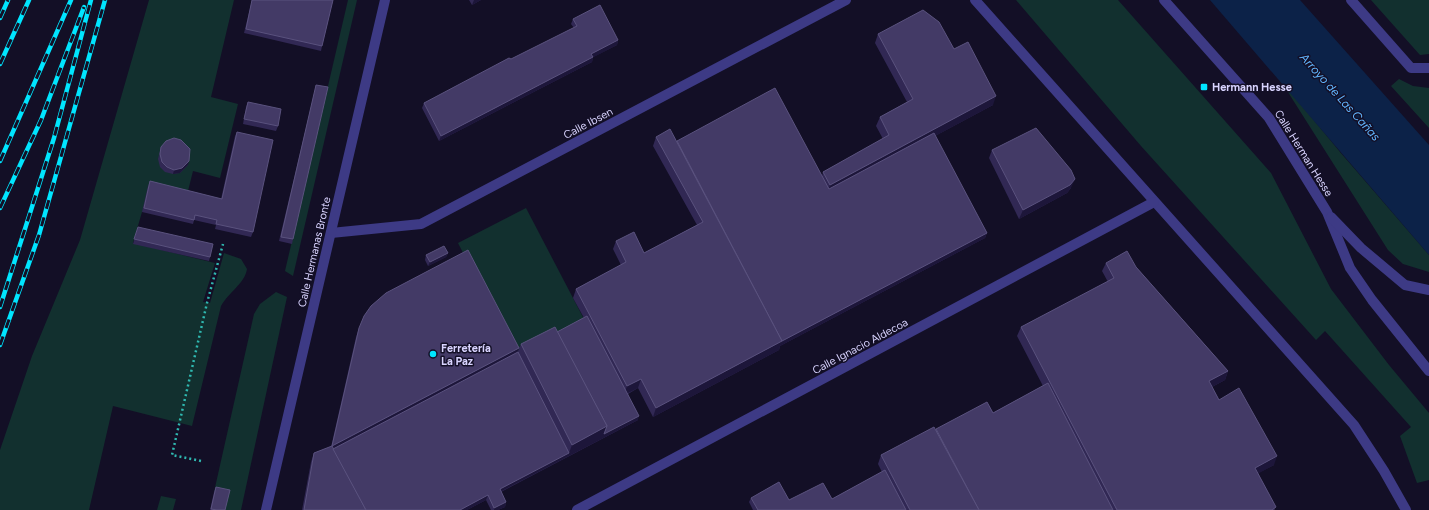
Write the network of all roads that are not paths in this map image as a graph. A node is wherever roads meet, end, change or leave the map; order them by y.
1 (385, 0) edge
2 (846, 0) edge
3 (975, 0) edge
4 (1164, 0) edge
5 (1351, 0) edge
6 (1429, 68) edge
7 (1154, 202) junction
8 (1327, 212) junction
9 (331, 233) junction
10 (1429, 290) edge
11 (1429, 371) edge
12 (266, 510) edge
13 (577, 510) edge
14 (1406, 510) edge

1 - 9 street, Calle Hermanas Bronte
2 - 9 street, Calle Ibsen
3 - 7 street
4 - 8 street, Calle Herman Hesse
5 - 6 street
7 - 13 street, Calle Ignacio Aldecoa
7 - 14 street
8 - 10 street, Calle Herman Hesse
8 - 11 street, Calle Herman Hesse
9 - 12 street, Calle Hermanas Bronte

